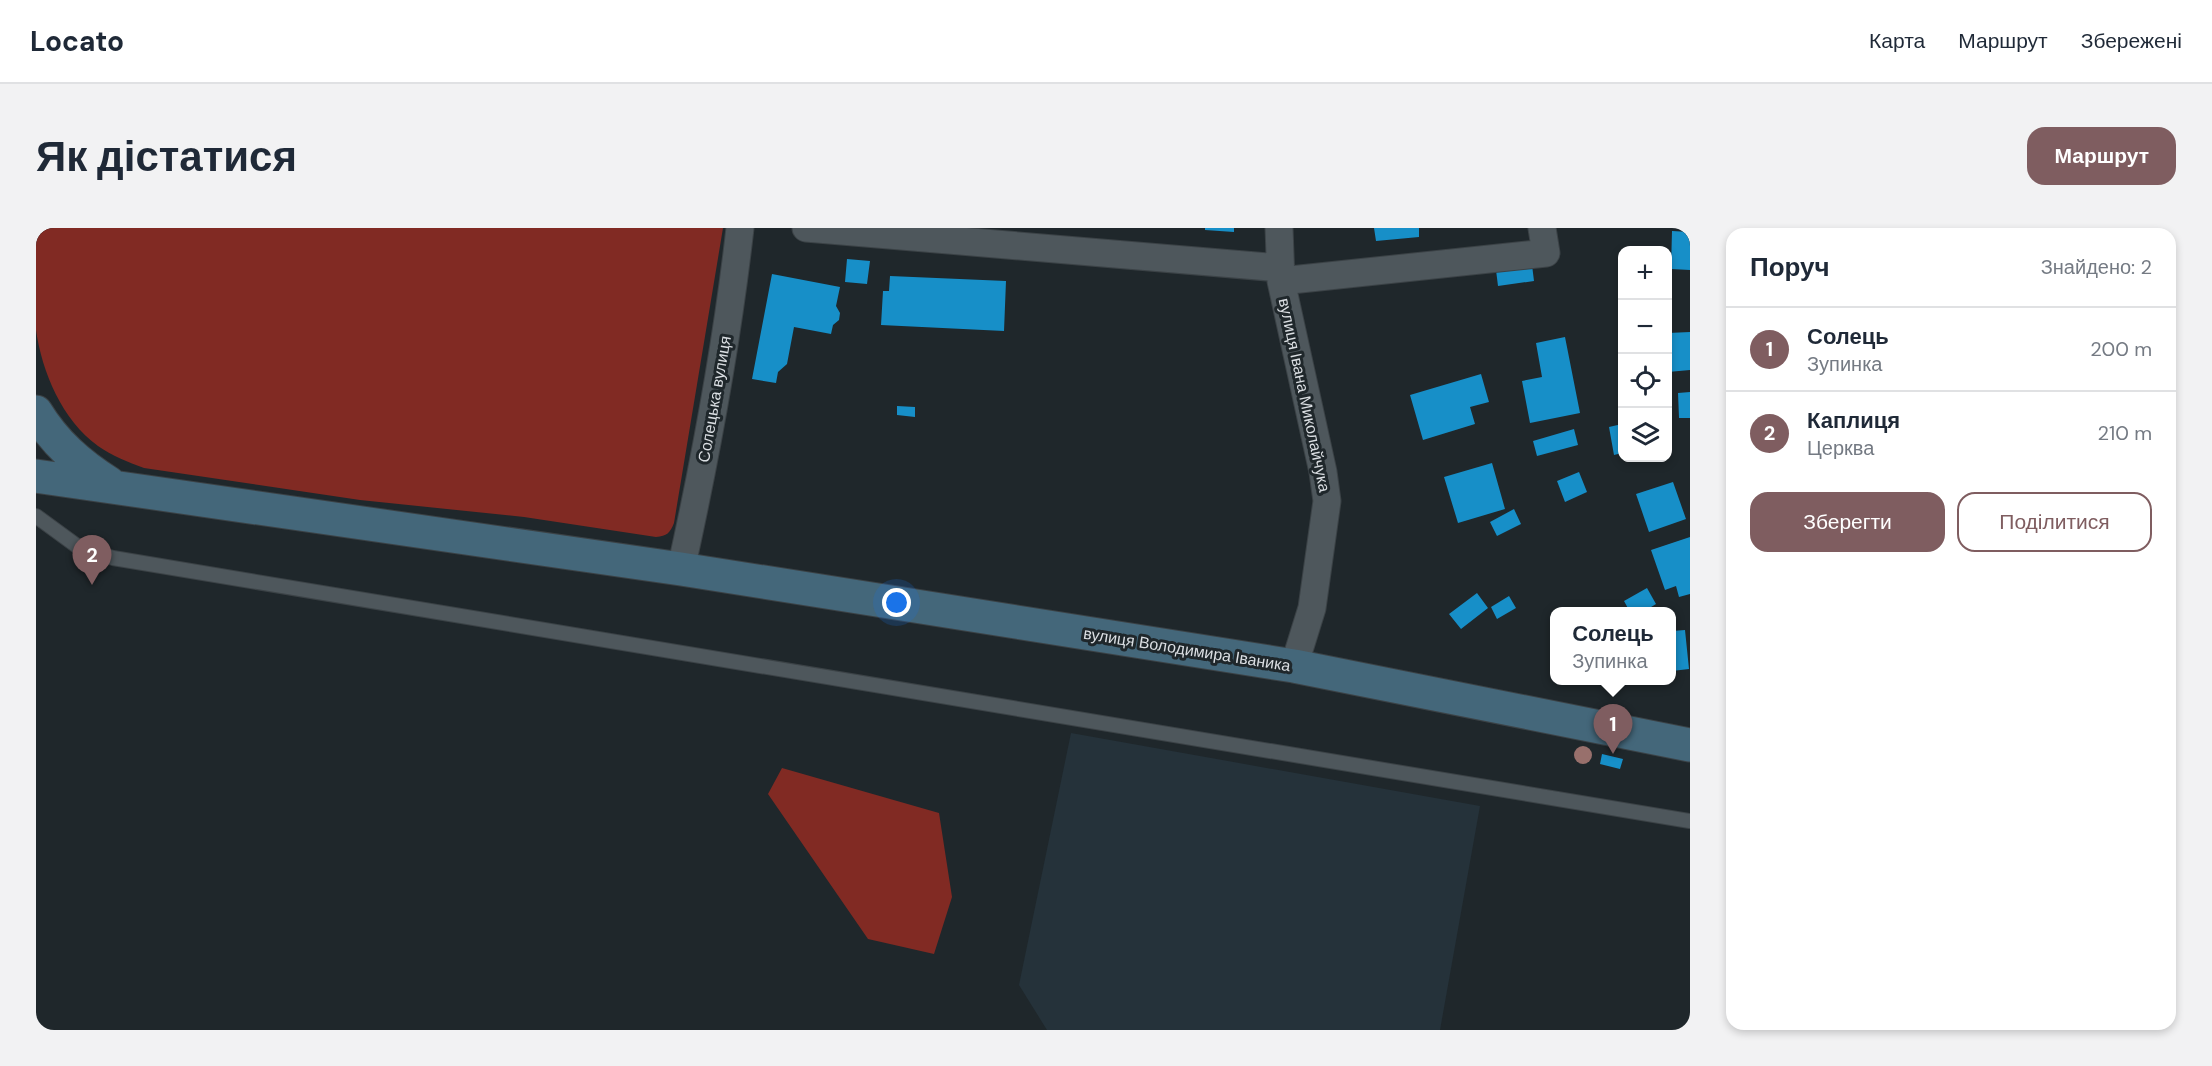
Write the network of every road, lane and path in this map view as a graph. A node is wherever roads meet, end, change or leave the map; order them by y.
1 (740, 228) edge
2 (806, 228) edge
3 (1279, 228) edge
4 (1542, 228) edge
5 (1004, 236) edge
6 (1281, 275) junction
7 (36, 412) edge
8 (36, 476) edge
9 (116, 488) junction
10 (36, 516) edge
11 (681, 569) junction
12 (1294, 666) junction
13 (1690, 746) edge
14 (1690, 821) edge

1 - 11 street, Солецька вулиця
2 - 5 street
3 - 6 street, вулиця Івана Миколайчука
4 - 6 street
5 - 6 street
6 - 12 street, вулиця Івана Миколайчука
7 - 9 main road
8 - 9 main road, вулиця Володимира Іваника
9 - 11 main road, вулиця Володимира Іваника
10 - 14 lane
11 - 12 main road, вулиця Володимира Іваника
12 - 13 main road, вулиця Володимира Іваника

